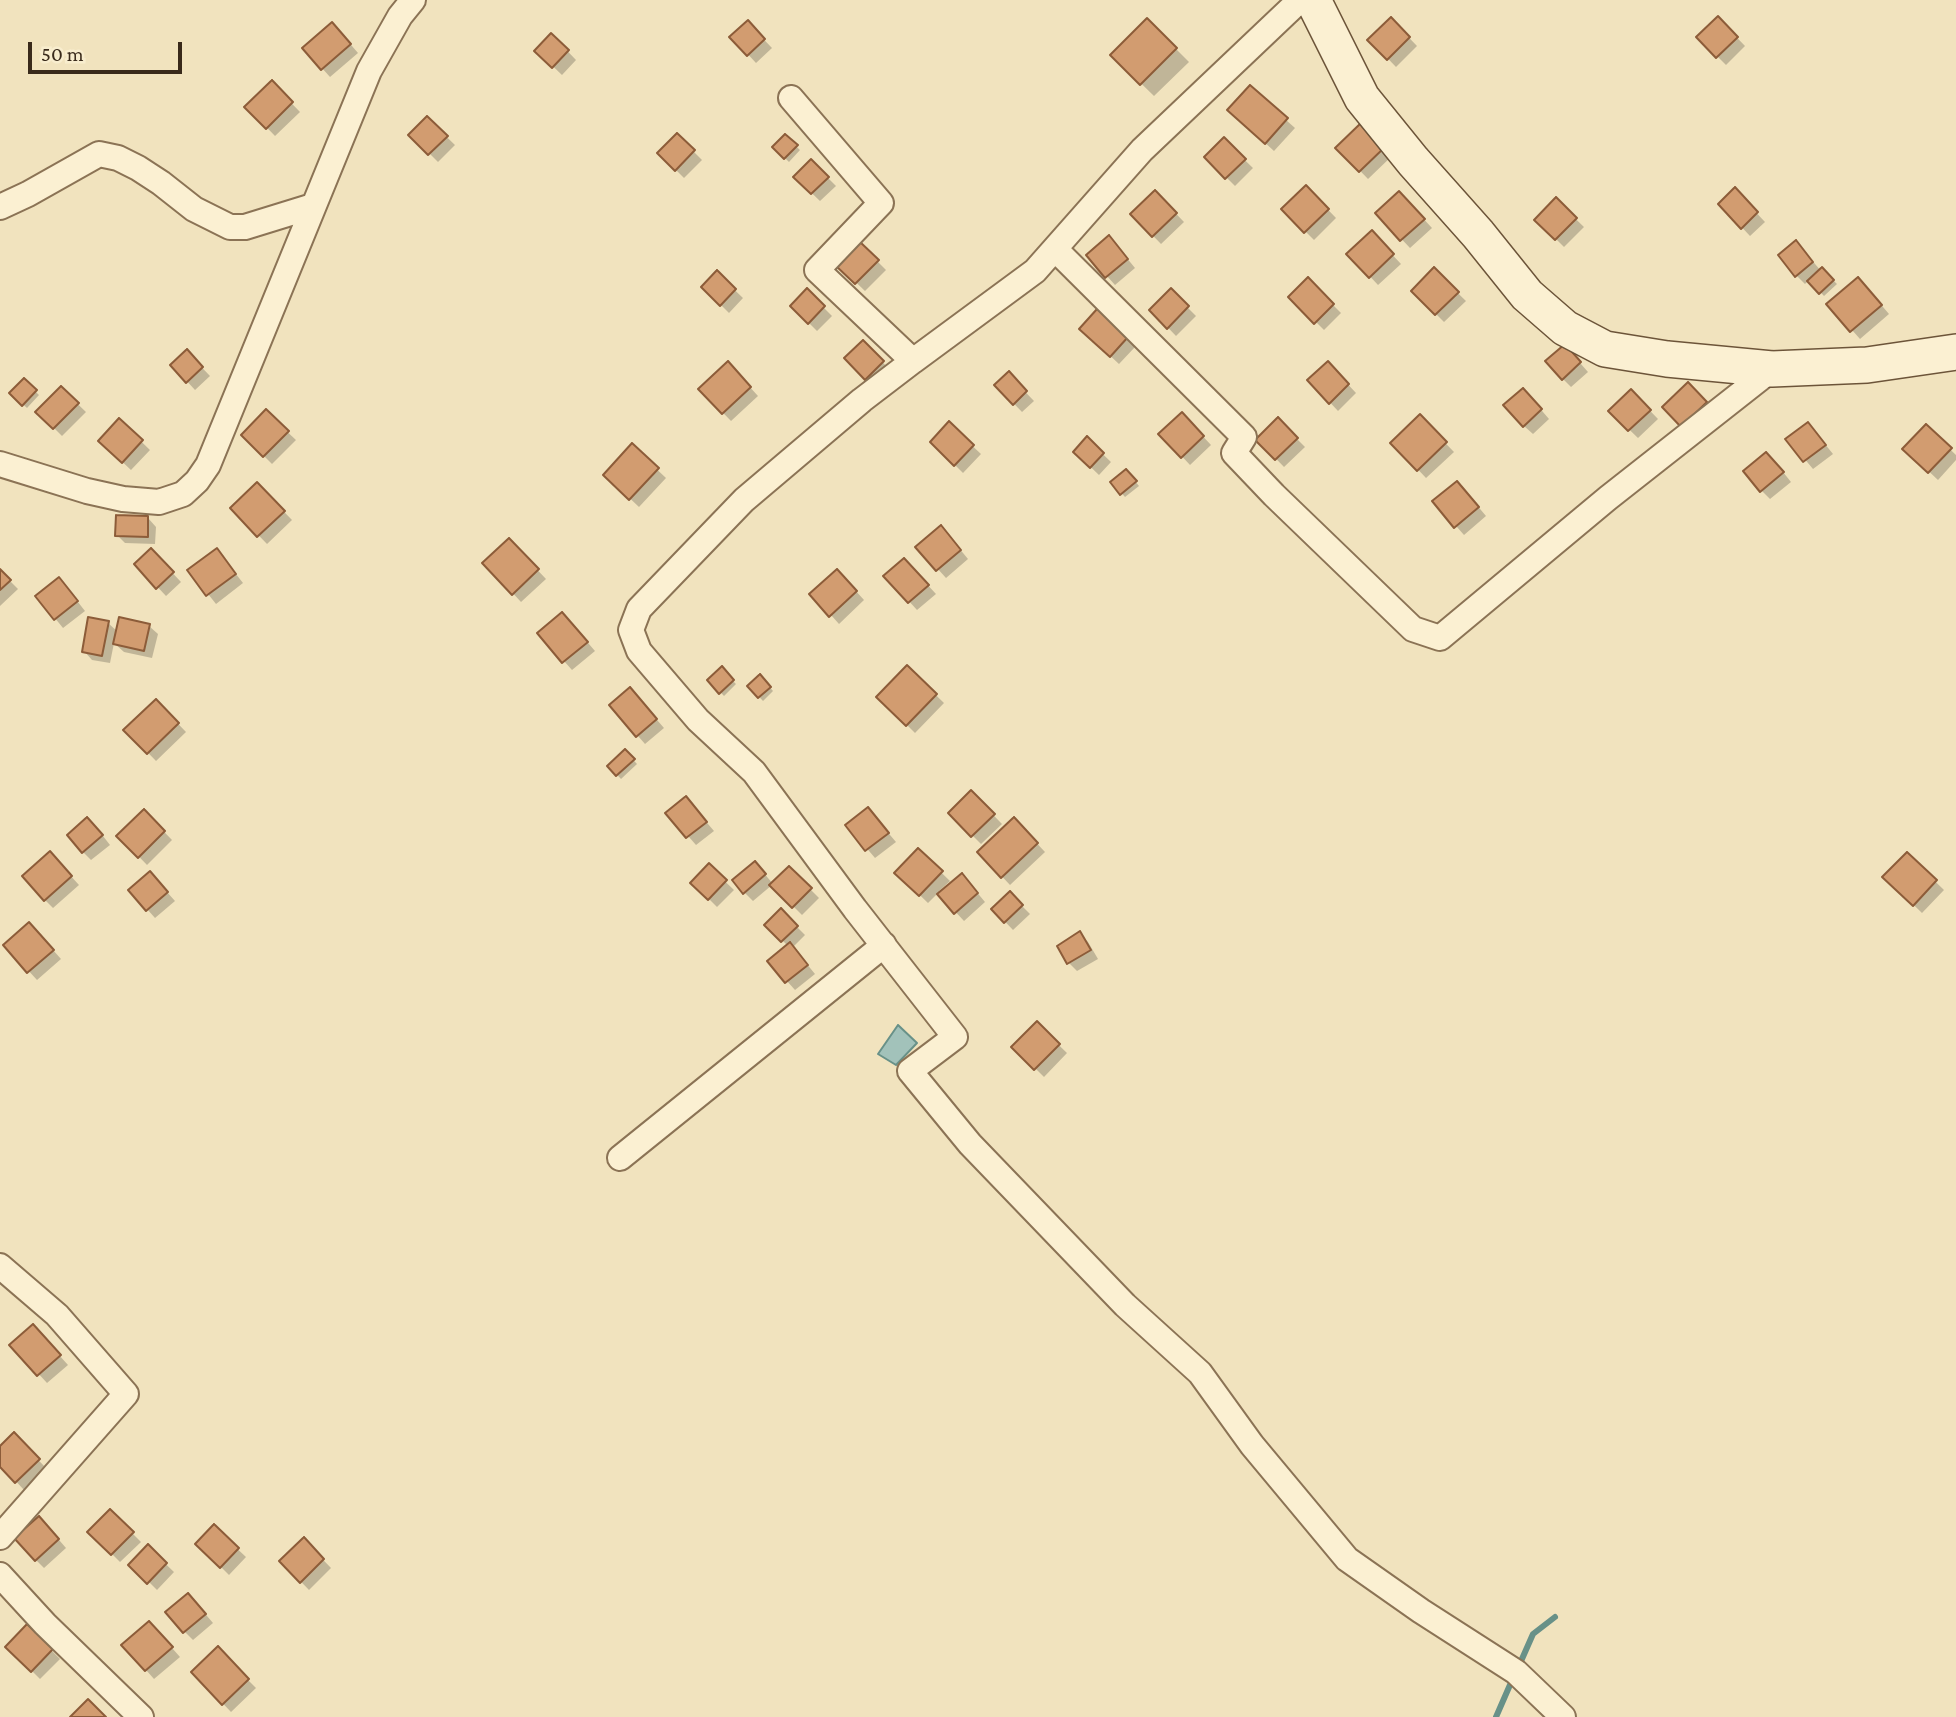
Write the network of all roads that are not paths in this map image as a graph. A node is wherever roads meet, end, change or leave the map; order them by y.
1 (413, 0) edge
2 (1300, 0) edge
3 (1312, 0) edge
4 (791, 97) dead end
5 (313, 206) junction
6 (0, 207) edge
7 (1055, 249) junction
8 (1956, 352) edge
9 (913, 362) junction
10 (1772, 369) junction
11 (0, 464) edge
12 (884, 945) junction
13 (620, 1158) dead end
14 (0, 1266) edge
15 (0, 1537) edge
16 (0, 1575) edge
17 (141, 1717) edge
18 (1563, 1717) edge

1 - 5 street
2 - 7 street
3 - 10 main road
4 - 9 street
5 - 6 street
5 - 11 street
7 - 9 street
7 - 10 street
8 - 10 main road
9 - 12 street
12 - 13 street
12 - 18 street
14 - 15 street
16 - 17 street

